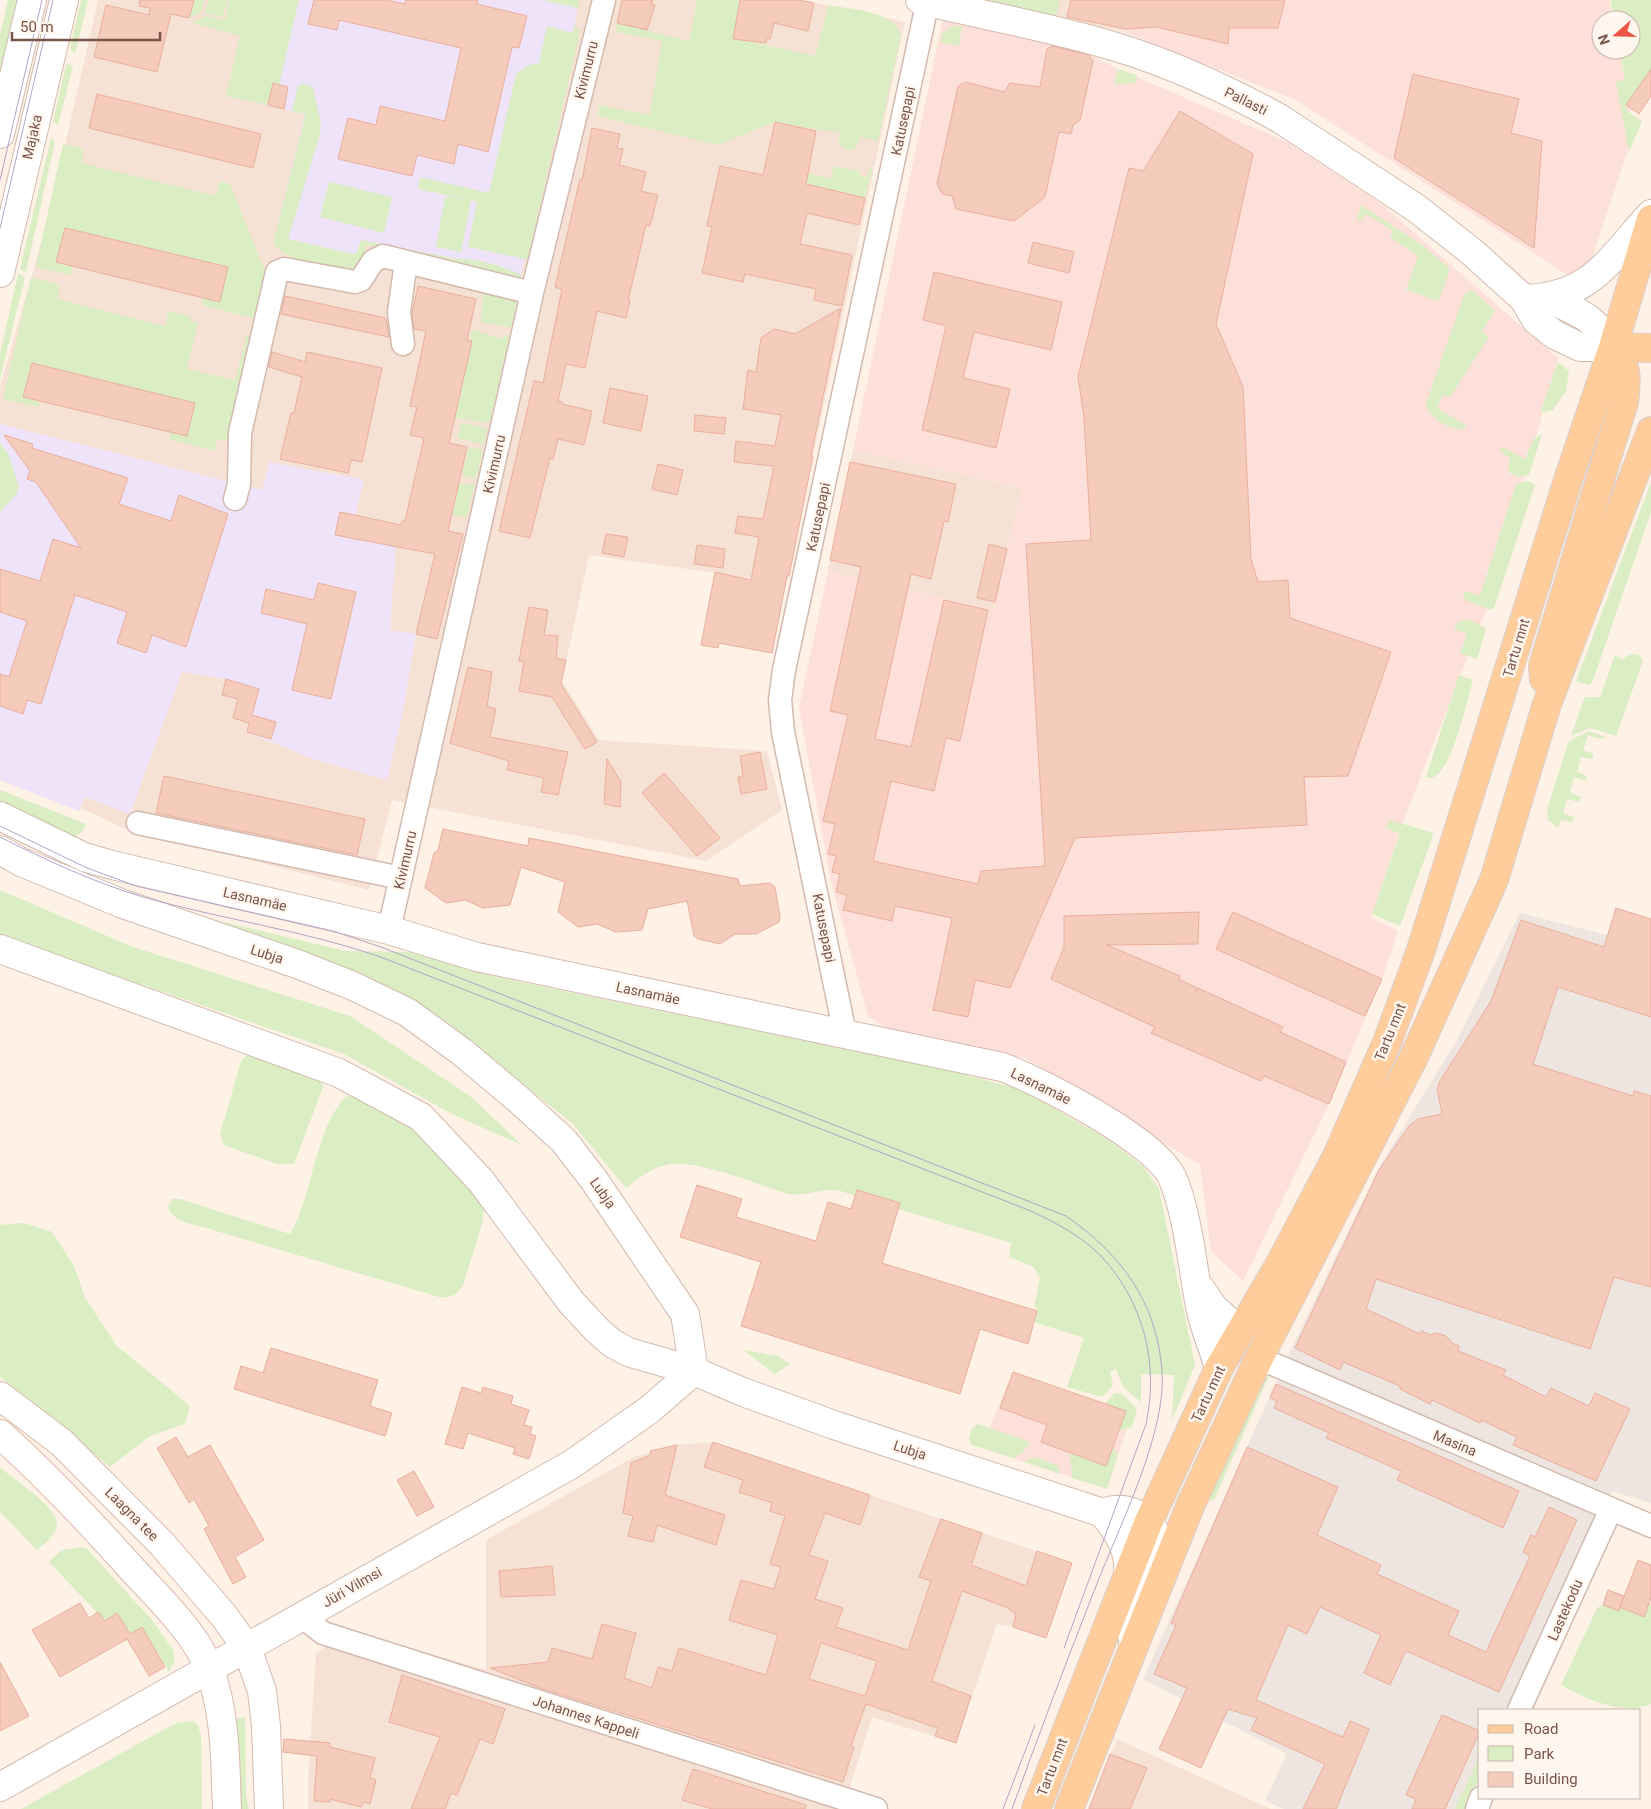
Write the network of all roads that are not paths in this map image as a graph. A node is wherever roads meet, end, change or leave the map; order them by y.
1 (32, 0) edge
2 (64, 0) edge
3 (604, 0) edge
4 (925, 1) edge
5 (0, 134) edge
6 (1651, 214) edge
7 (1651, 219) edge
8 (406, 262) junction
9 (0, 273) edge
10 (532, 293) junction
11 (1535, 299) junction
12 (403, 344) dead end
13 (1613, 347) junction
14 (1651, 348) edge
15 (1651, 431) edge
16 (235, 499) dead end
17 (1547, 704) junction
18 (0, 816) edge
19 (138, 823) dead end
20 (0, 850) edge
21 (84, 857) junction
22 (401, 878) junction
23 (103, 895) junction
24 (389, 930) junction
25 (0, 949) edge
26 (846, 1034) junction
27 (1281, 1262) junction
28 (1197, 1282) junction
29 (1239, 1331) junction
30 (1259, 1358) junction
31 (1219, 1368) junction
32 (694, 1371) junction
33 (0, 1396) edge
34 (0, 1434) edge
35 (1220, 1442) junction
36 (1611, 1509) junction
37 (1103, 1512) junction
38 (1149, 1521) junction
39 (1651, 1526) edge
40 (1128, 1573) junction
41 (301, 1616) junction
42 (1134, 1646) junction
43 (247, 1648) junction
44 (210, 1669) junction
45 (1519, 1709) edge
46 (0, 1787) edge
47 (227, 1809) edge
48 (269, 1809) edge
49 (876, 1809) edge
50 (1036, 1809) edge
51 (1069, 1809) edge

1 - 5 street
2 - 9 street, Majaka
3 - 10 street, Kivimurru
4 - 11 street, Pallasti
4 - 26 street, Katusepapi
6 - 11 street
7 - 13 main road, Tartu mnt
8 - 10 street
8 - 12 street
8 - 16 street
10 - 22 street, Kivimurru
11 - 13 street, Pallasti
13 - 14 main road
13 - 17 main road
13 - 27 main road, Tartu mnt
15 - 17 main road
17 - 30 main road
18 - 21 street, Lasnamäe
19 - 22 street
20 - 23 street
21 - 23 street
21 - 24 street, Lasnamäe
22 - 24 street, Kivimurru
23 - 32 street, Lubja
24 - 26 street, Lasnamäe
25 - 32 street
26 - 28 street, Lasnamäe
27 - 29 main road, Tartu mnt
27 - 30 main road
28 - 29 street, Lasnamäe
28 - 31 street, Lasnamäe
29 - 31 main road, Tartu mnt
29 - 35 main road
30 - 35 main road
30 - 36 street, Masina
31 - 38 main road, Tartu mnt
32 - 37 street, Lubja
32 - 41 street, Jüri Vilmsi
33 - 43 street, Laagna tee
34 - 44 street
35 - 42 main road
36 - 39 street, Masina
36 - 45 street, Lastekodu
37 - 38 street
37 - 40 street
38 - 40 main road, Tartu mnt
38 - 42 street
40 - 50 main road, Tartu mnt
41 - 43 street, Jüri Vilmsi
41 - 49 street, Johannes Kappeli
42 - 51 main road
43 - 44 street, Jüri Vilmsi
43 - 48 street, Laagna tee
44 - 46 street, Jüri Vilmsi
44 - 47 street

